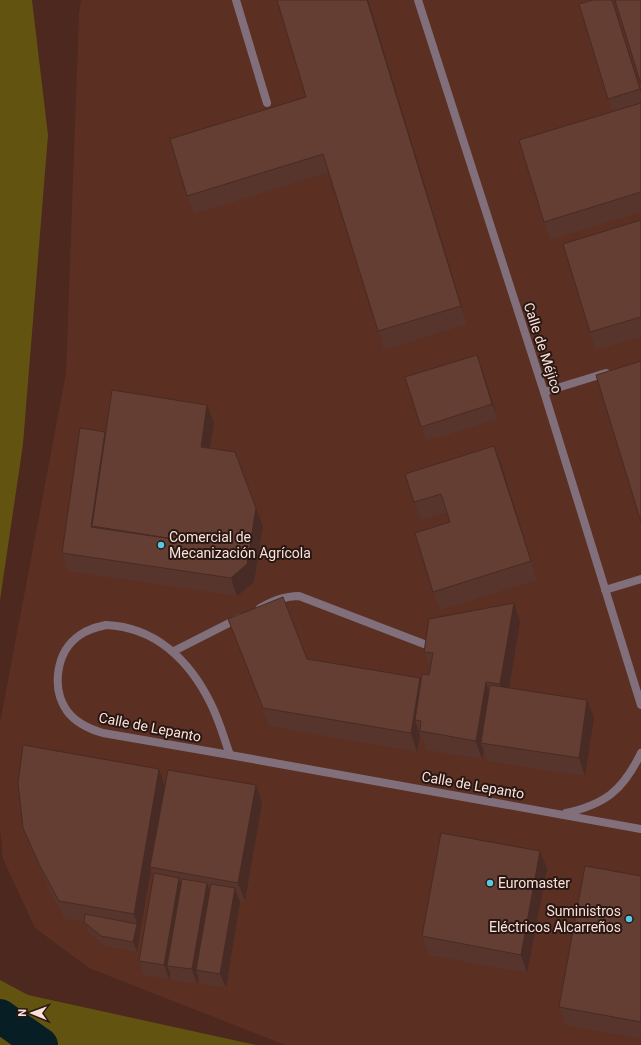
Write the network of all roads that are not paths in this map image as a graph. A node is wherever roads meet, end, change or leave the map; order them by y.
1 (236, 0) edge
2 (418, 0) edge
3 (267, 103) dead end
4 (611, 371) edge
5 (544, 392) junction
6 (641, 579) edge
7 (604, 590) junction
8 (424, 644) edge
9 (174, 651) junction
10 (641, 706) edge
11 (641, 753) edge
12 (230, 755) junction
13 (561, 814) junction
14 (641, 828) edge

1 - 3 street
2 - 5 street, Calle de Méjico
4 - 5 street
5 - 7 street, Calle de Méjico
6 - 7 street
7 - 10 street, Calle de Méjico
8 - 9 street
9 - 12 street, Calle de Lepanto
9 - 12 street, Calle de Lepanto
11 - 13 street
12 - 13 street, Calle de Lepanto
13 - 14 street, Calle de Lepanto

